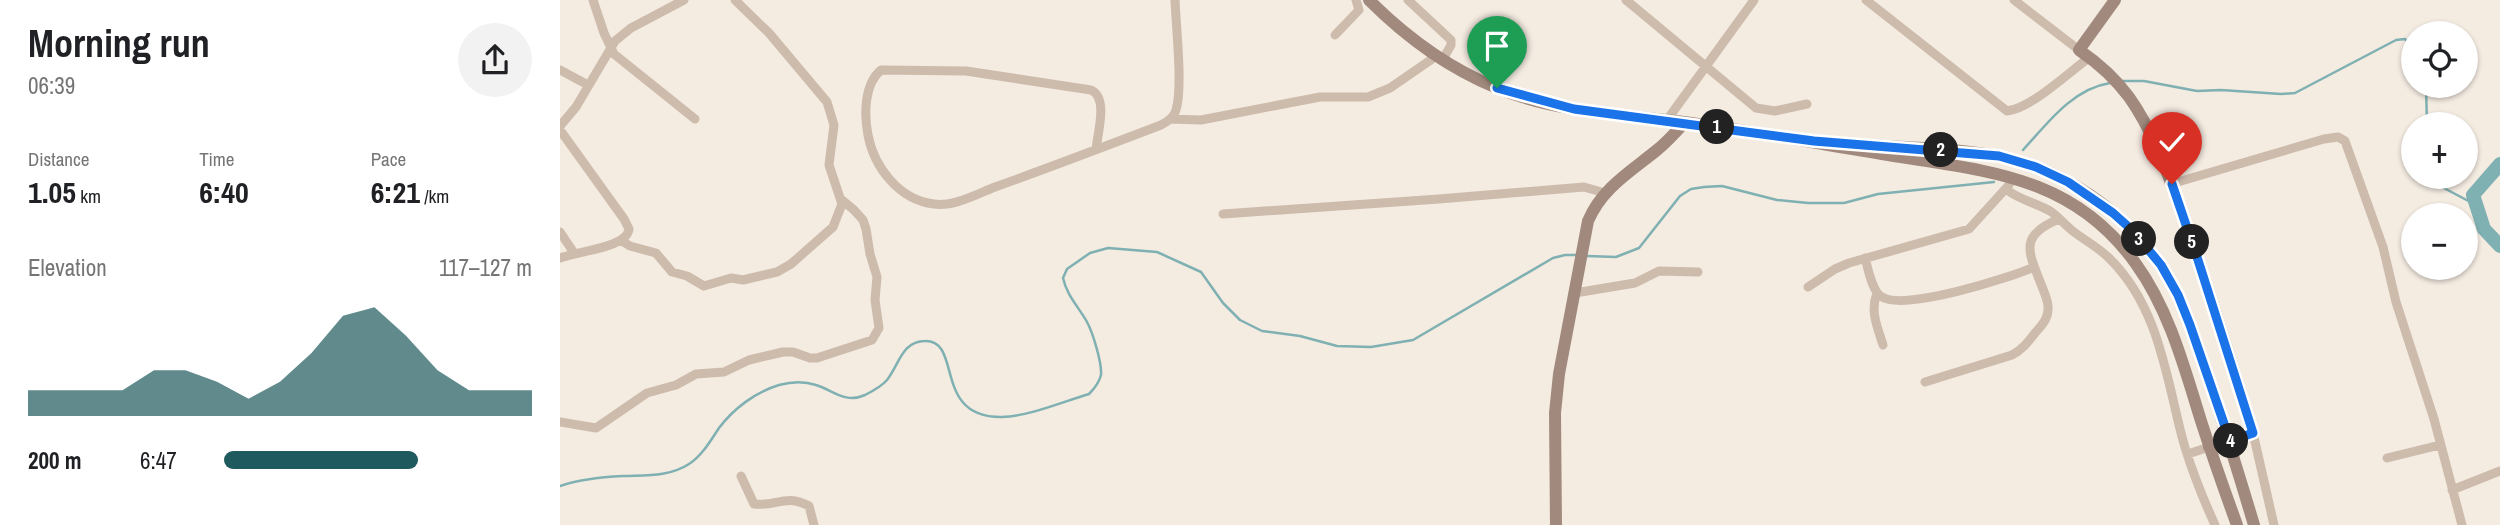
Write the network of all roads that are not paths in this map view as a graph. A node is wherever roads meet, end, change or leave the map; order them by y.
1 (593, 0) edge
2 (684, 0) edge
3 (735, 0) edge
4 (1175, 0) edge
5 (1356, 0) edge
6 (1369, 0) edge
7 (1408, 0) edge
8 (1626, 0) edge
9 (1754, 0) edge
10 (1866, 0) edge
11 (2014, 0) edge
12 (2115, 0) edge
13 (1335, 35) dead end
14 (611, 46) junction
15 (2084, 53) junction
16 (1439, 59) junction
17 (1705, 67) junction
18 (560, 70) edge
19 (589, 85) junction
20 (1807, 104) dead end
21 (1170, 119) junction
22 (695, 120) dead end
23 (1667, 120) junction
24 (1685, 122) junction
25 (560, 128) edge
26 (1814, 141) junction
27 (1096, 150) junction
28 (2012, 177) junction
29 (2172, 184) junction
30 (2007, 190) junction
31 (1605, 193) junction
32 (842, 200) junction
33 (1223, 214) dead end
34 (2059, 219) junction
35 (560, 232) edge
36 (622, 241) junction
37 (574, 253) junction
38 (560, 258) edge
39 (1865, 258) junction
40 (2034, 267) junction
41 (1698, 272) dead end
42 (1808, 287) dead end
43 (1576, 288) junction
44 (1877, 293) junction
45 (1883, 345) dead end
46 (1925, 382) dead end
47 (560, 422) edge
48 (2253, 433) junction
49 (2230, 441) junction
50 (2440, 445) junction
51 (2209, 447) junction
52 (2188, 454) junction
53 (2387, 458) dead end
54 (2500, 471) edge
55 (741, 476) dead end
56 (2452, 490) junction
57 (814, 525) edge
58 (1556, 525) edge
59 (2215, 525) edge
60 (2237, 525) edge
61 (2254, 525) edge
62 (2274, 525) edge
63 (2462, 525) edge

1 - 14 street
2 - 14 street
3 - 32 street
4 - 21 street
5 - 13 street
6 - 16 main road
7 - 16 street
8 - 17 street
9 - 17 street
10 - 15 street
11 - 15 street
12 - 15 main road
14 - 19 street
14 - 22 street
15 - 29 main road
16 - 21 street
16 - 23 main road
17 - 20 street
17 - 23 street
18 - 19 street
19 - 25 street
21 - 27 street
23 - 24 main road
24 - 26 main road
24 - 31 main road
25 - 36 street
26 - 28 main road
26 - 49 main road
27 - 27 street
28 - 30 street
28 - 51 main road
29 - 48 main road
29 - 50 street
30 - 34 street
30 - 39 street
31 - 33 street
31 - 43 main road
32 - 36 street
32 - 47 street
34 - 40 street
34 - 52 street
35 - 37 street
36 - 37 street
37 - 38 street
39 - 42 street
39 - 44 street
40 - 44 street
40 - 46 street
41 - 43 street
43 - 58 main road
44 - 45 street
48 - 49 main road
48 - 62 street
49 - 51 main road
49 - 61 main road
50 - 53 street
50 - 56 street
51 - 52 street
51 - 60 main road
52 - 59 street
54 - 56 street
55 - 57 street
56 - 63 street

